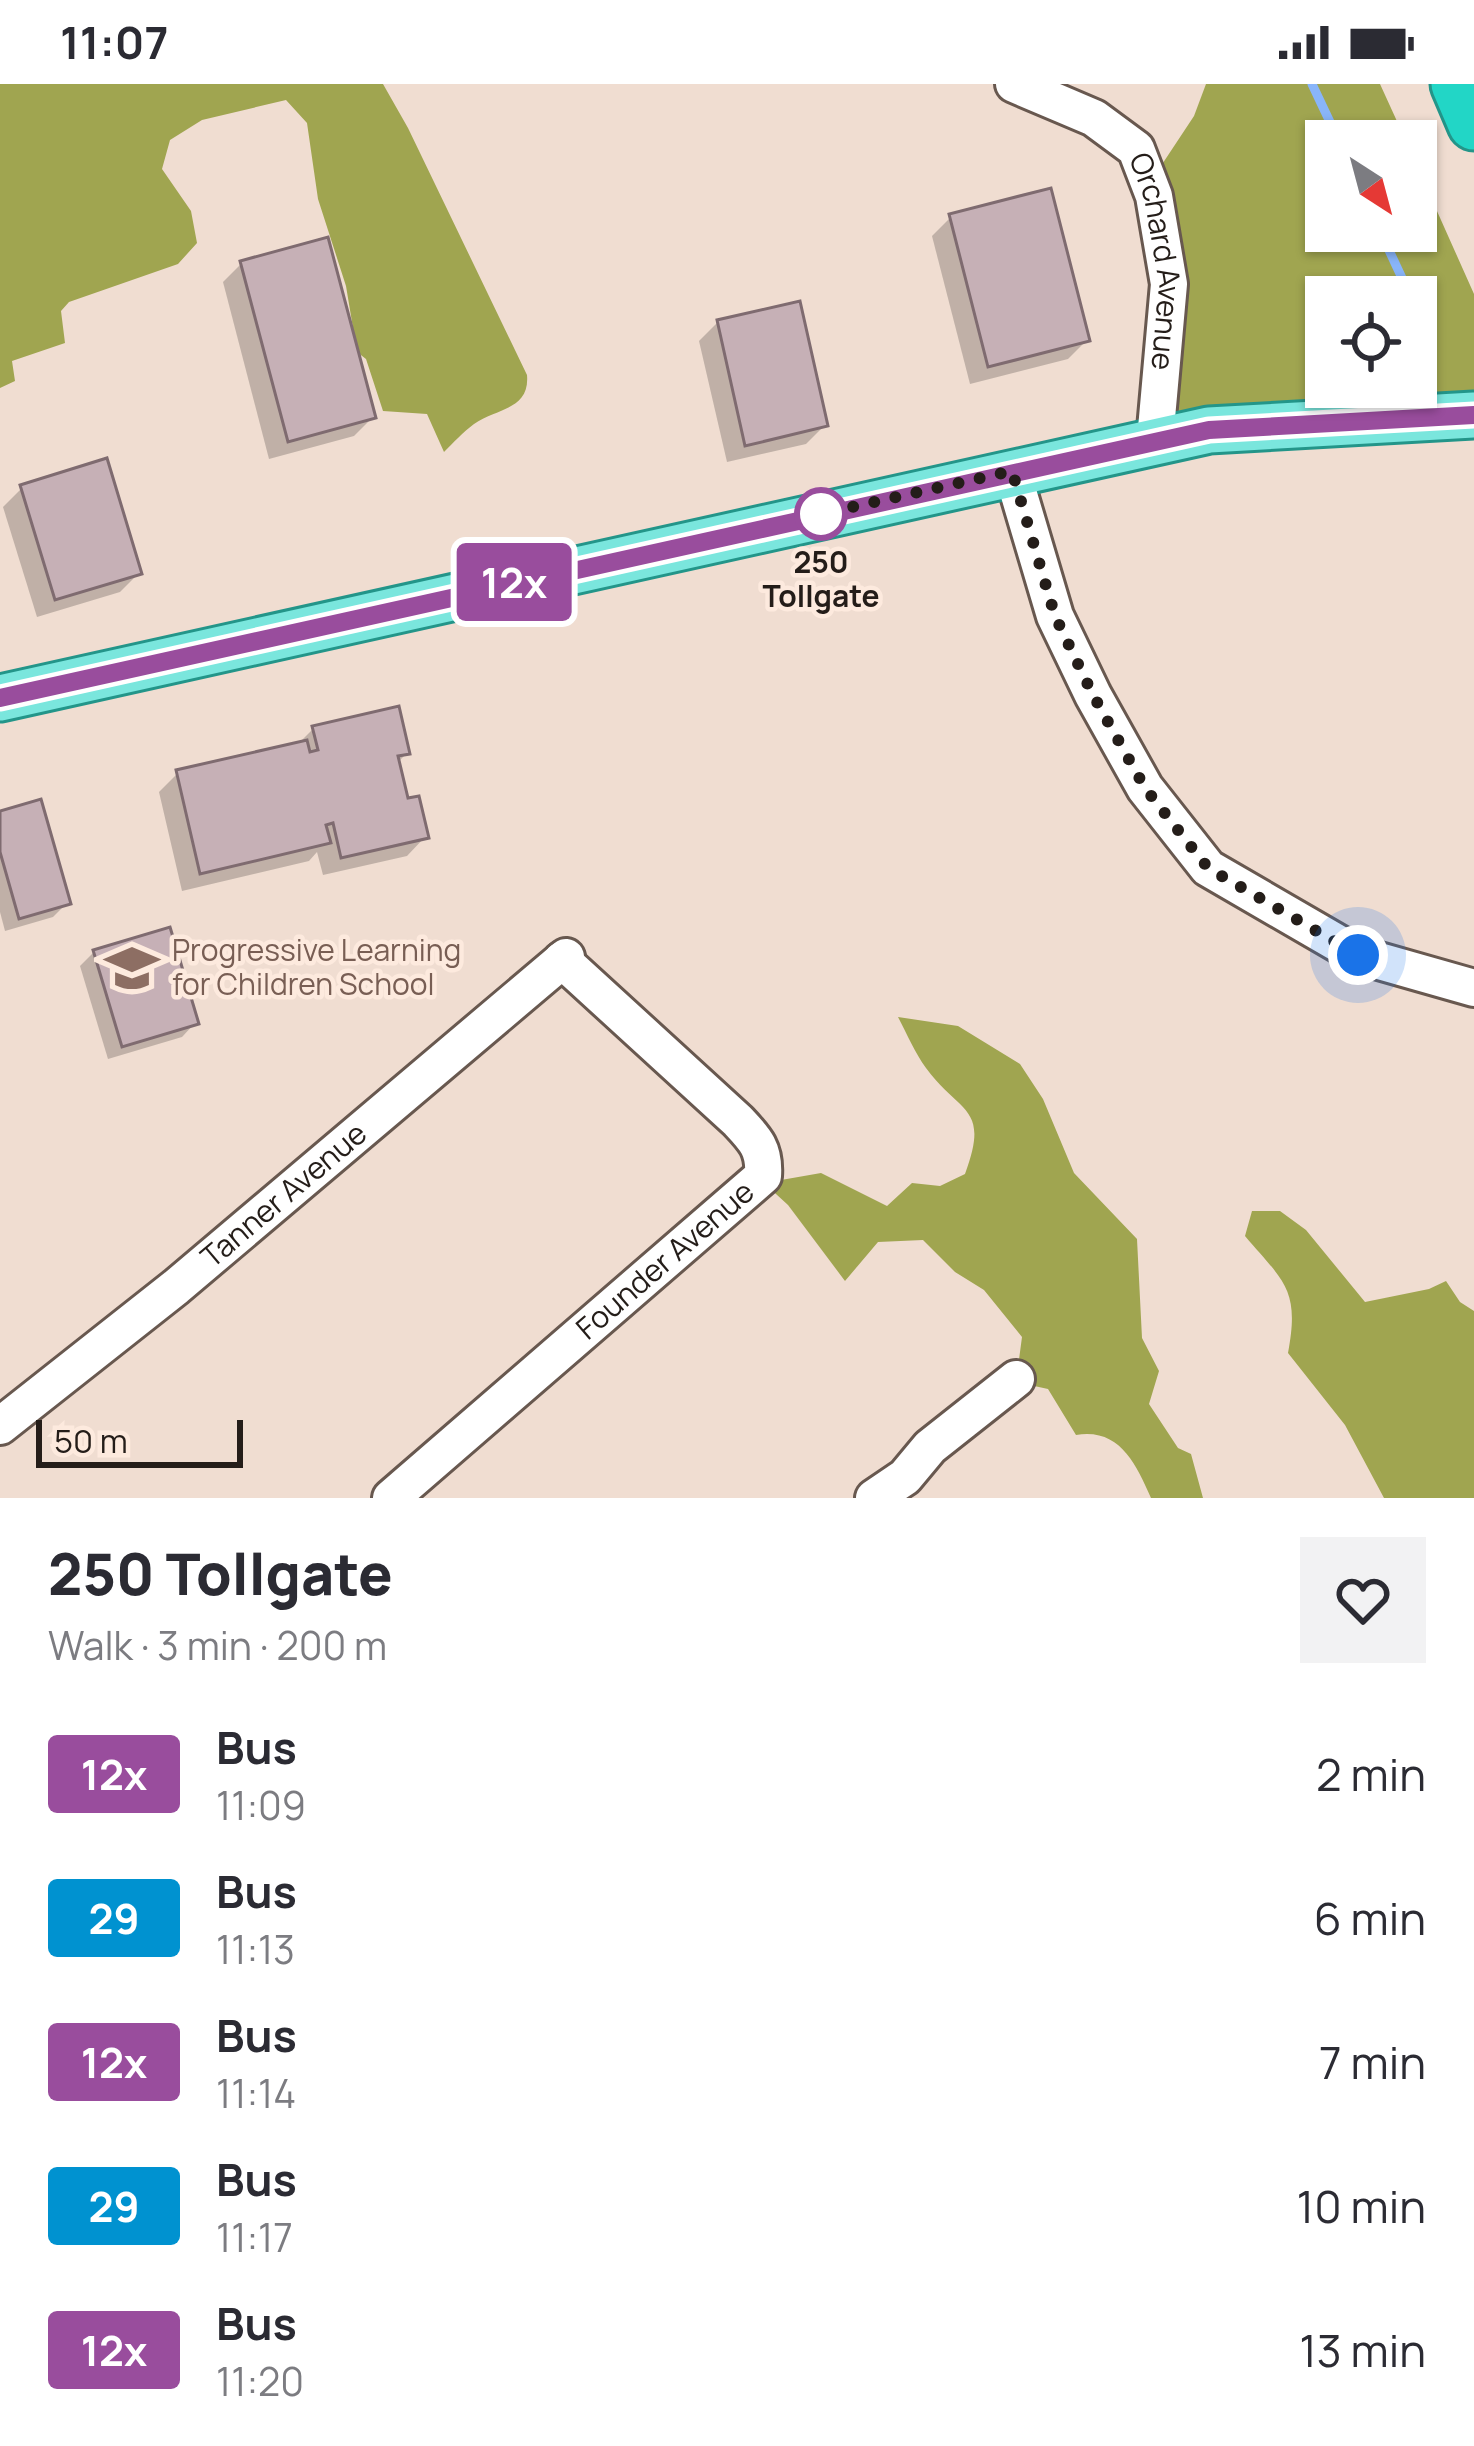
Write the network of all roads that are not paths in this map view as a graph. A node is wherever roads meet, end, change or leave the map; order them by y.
1 (1014, 84) edge
2 (1457, 84) edge
3 (1474, 124) edge
4 (1474, 415) edge
5 (1155, 440) junction
6 (1012, 471) junction
7 (0, 698) edge
8 (564, 959) joint
9 (1474, 988) edge
10 (1016, 1379) dead end
11 (0, 1426) edge
12 (391, 1498) edge
13 (874, 1498) edge

1 - 5 street, Orchard Avenue
2 - 3 highway
4 - 5 main road
5 - 6 main road
6 - 7 main road
6 - 9 street
8 - 11 street, Tanner Avenue
8 - 12 street, Founder Avenue
10 - 13 street

